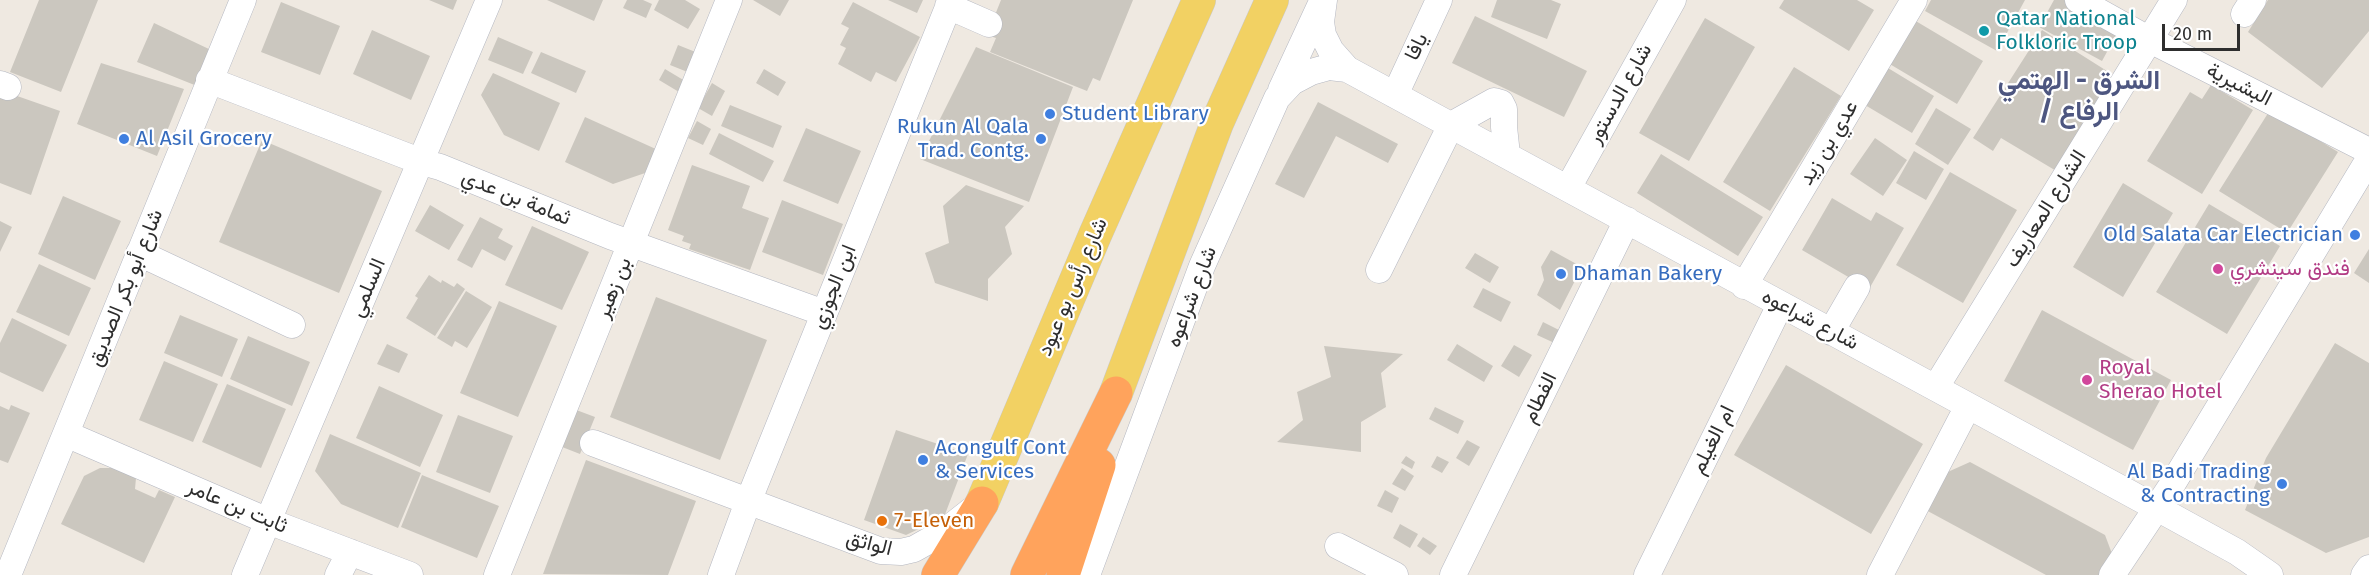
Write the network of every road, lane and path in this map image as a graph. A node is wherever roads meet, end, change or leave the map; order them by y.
1 (243, 0) edge
2 (489, 0) edge
3 (729, 0) edge
4 (1199, 0) edge
5 (1272, 0) edge
6 (1324, 0) edge
7 (1439, 0) edge
8 (1673, 0) edge
9 (1914, 0) edge
10 (2078, 0) edge
11 (2174, 0) edge
12 (949, 3) edge
13 (989, 24) dead end
14 (2150, 40) junction
15 (1347, 69) junction
16 (210, 80) junction
17 (1395, 95) junction
18 (1277, 98) junction
19 (1451, 125) junction
20 (2369, 151) edge
21 (1507, 155) junction
22 (2369, 159) edge
23 (422, 162) junction
24 (1568, 188) junction
25 (1627, 220) junction
26 (631, 244) junction
27 (139, 253) junction
28 (1379, 270) dead end
29 (1744, 285) junction
30 (1857, 287) dead end
31 (1780, 305) junction
32 (824, 313) junction
33 (292, 325) dead end
34 (1831, 332) junction
35 (1936, 387) junction
36 (1116, 393) junction
37 (1968, 406) junction
38 (66, 434) junction
39 (593, 443) dead end
40 (748, 502) junction
41 (982, 503) junction
42 (2157, 508) junction
43 (268, 522) junction
44 (1338, 546) dead end
45 (350, 552) junction
46 (2369, 568) edge
47 (8, 575) edge
48 (245, 575) edge
49 (338, 575) edge
50 (410, 575) edge
51 (497, 575) edge
52 (721, 575) edge
53 (938, 575) edge
54 (951, 575) edge
55 (1027, 575) edge
56 (1063, 575) edge
57 (1087, 575) edge
58 (1395, 575) edge
59 (1453, 575) edge
60 (1647, 575) edge
61 (1880, 575) edge
62 (2112, 575) edge
63 (2270, 575) edge
64 (2364, 575) edge

1 - 16 street, شارع أبو بكر الصديق
2 - 23 street, السلمي
3 - 26 street, بن زهير
4 - 41 main road, شارع رأس بو عبود
5 - 36 main road
6 - 15 street, شارع شراعوه
6 - 18 street
7 - 17 street, يافا
8 - 24 street, شارع الدستور
9 - 29 street, عدي بن زيد
10 - 14 street, البشيرية
11 - 14 street, الشارع المعاريف
12 - 13 street
12 - 32 street, ابن الجوزي
14 - 20 street, البشيرية
14 - 35 street, الشارع المعاريف
15 - 17 street, شارع شراعوه
15 - 18 street, شارع شراعوه
16 - 23 street, ثمامة بن عدي
16 - 27 street, شارع أبو بكر الصديق
17 - 19 street, شارع شراعوه
18 - 57 street, شارع شراعوه
19 - 21 street, شارع شراعوه
19 - 21 street
19 - 28 street
21 - 24 street, شارع شراعوه
22 - 42 street
23 - 26 street, ثمامة بن عدي
23 - 43 street, السلمي
24 - 25 street, شارع شراعوه
25 - 29 street, شارع شراعوه
25 - 59 street, الفطام
26 - 32 street, ثمامة بن عدي
26 - 51 street, بن زهير
27 - 33 street
27 - 38 street, شارع أبو بكر الصديق
29 - 31 street, شارع شراعوه
30 - 34 street
31 - 34 street, شارع شراعوه
31 - 60 street, ام الغيلم
32 - 40 street, ابن الجوزي
34 - 35 street, شارع شراعوه
35 - 37 street, شارع شراعوه
36 - 55 highway
36 - 56 highway
37 - 42 street, شارع شراعوه
37 - 61 street
38 - 43 street, ثابت بن عامر
38 - 47 street, شارع أبو بكر الصديق
39 - 40 street, الواثق
40 - 41 street, الواثق
40 - 52 street, ابن الجوزي
41 - 53 highway
41 - 54 highway, شارع رأس بو عبود
42 - 62 street
42 - 63 street, شارع شراعوه
43 - 45 street, ثابت بن عامر
43 - 48 street, السلمي
44 - 58 street
45 - 49 street
45 - 50 street, ثابت بن عامر
46 - 64 street

